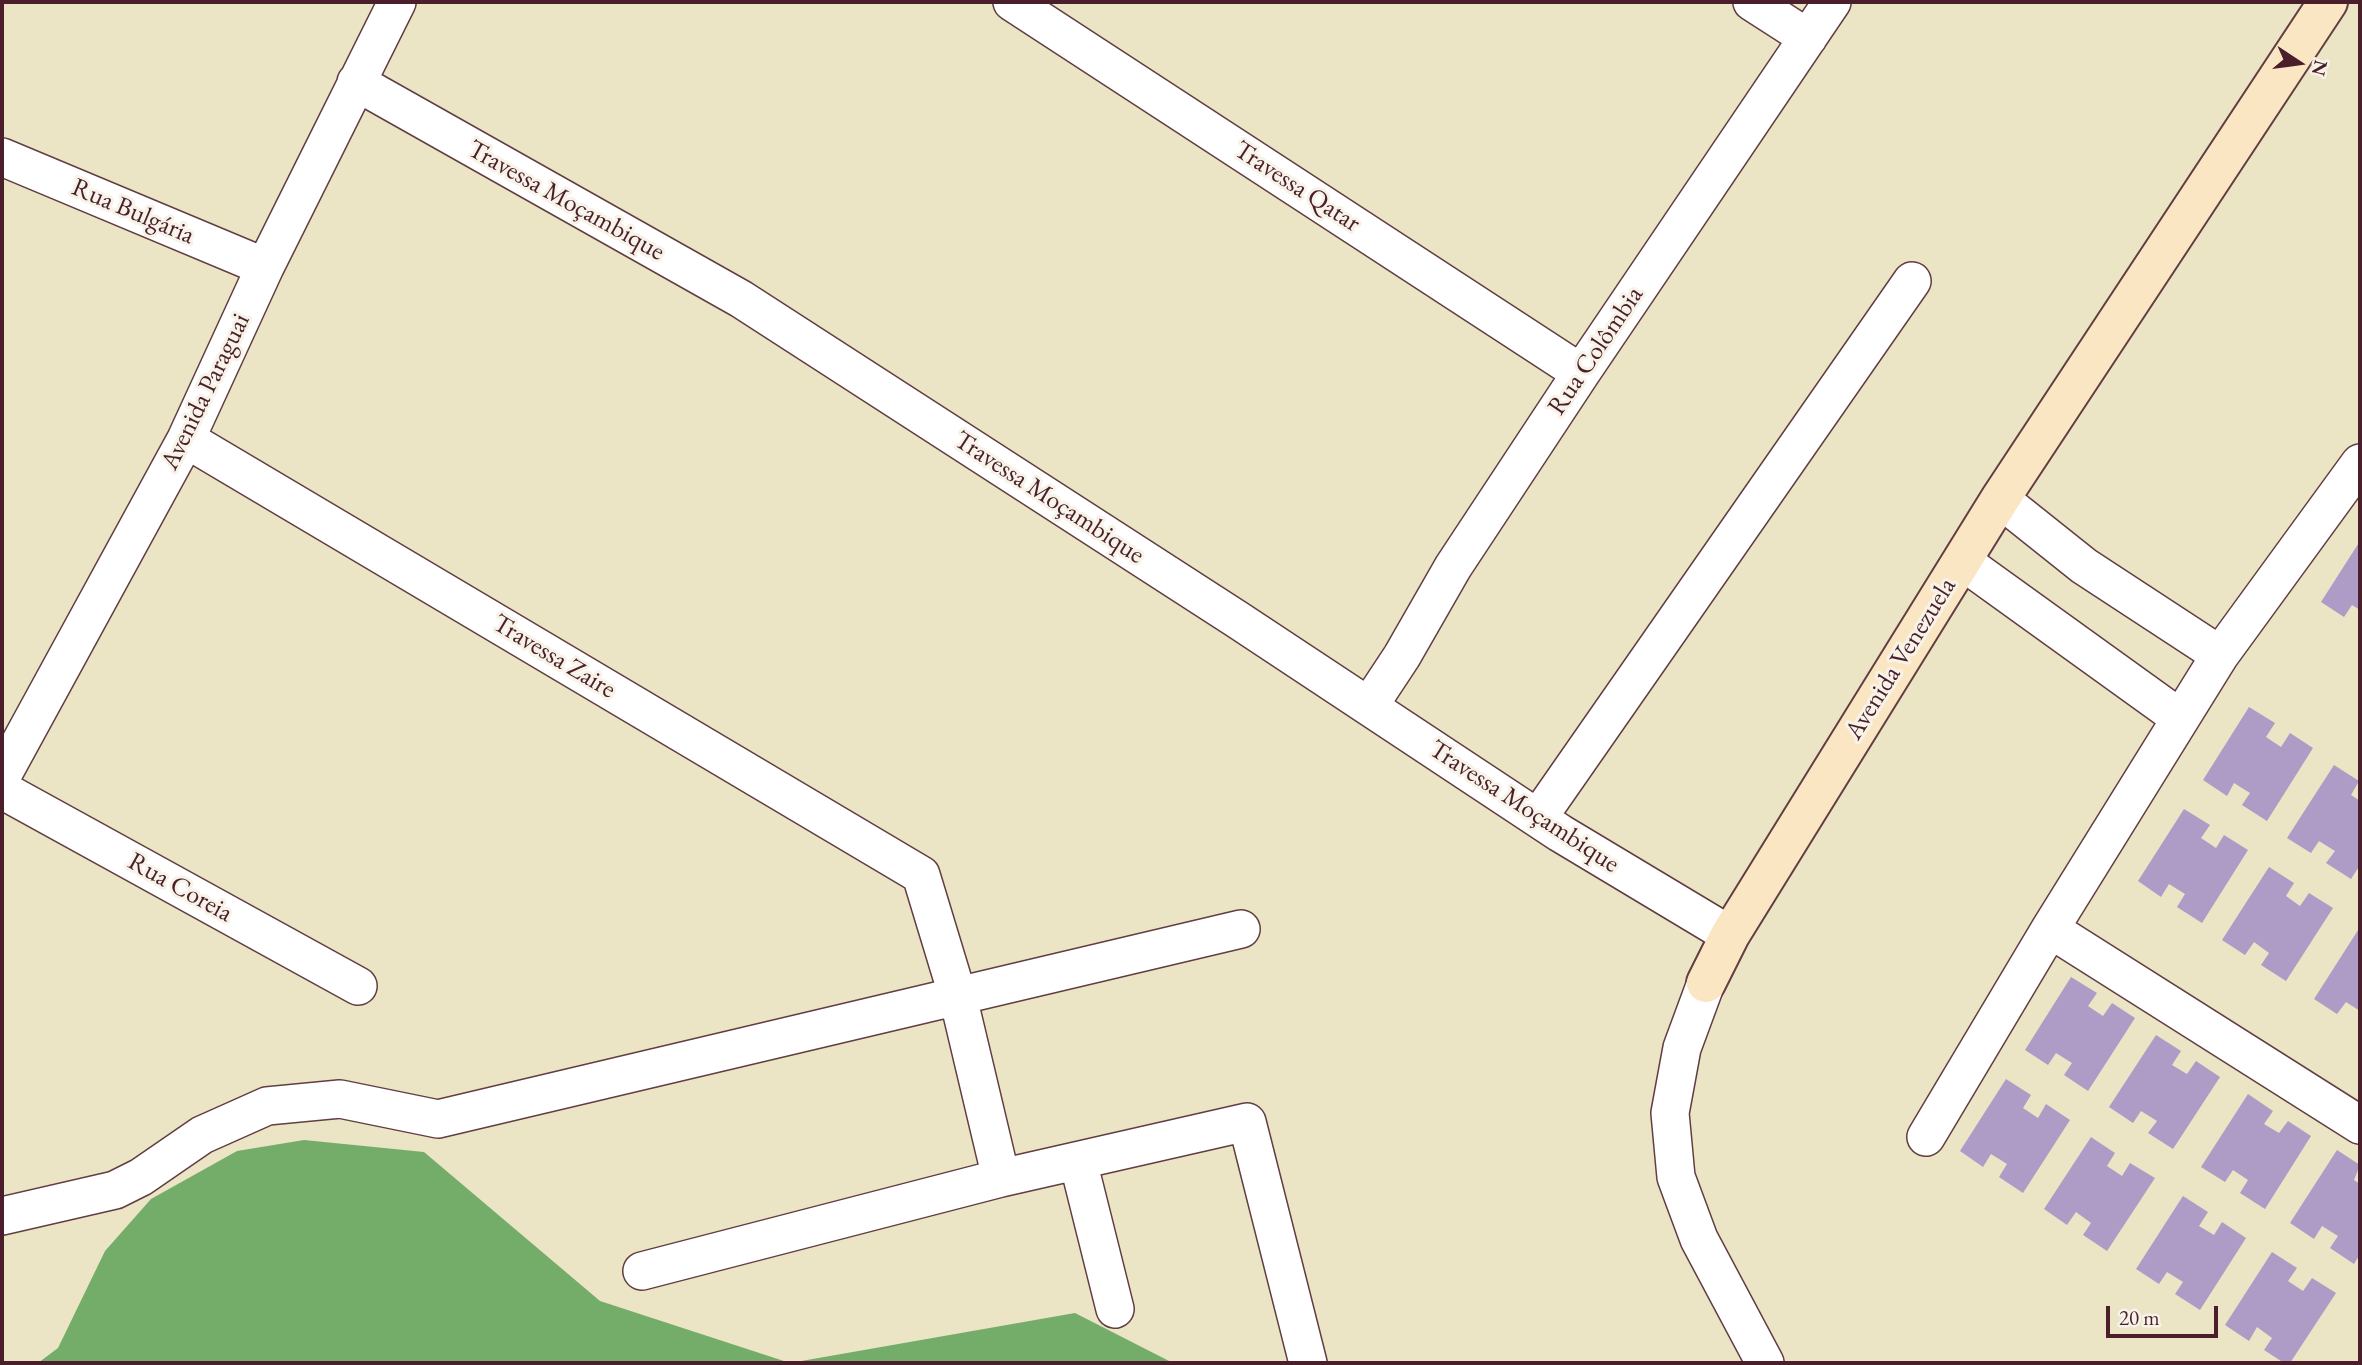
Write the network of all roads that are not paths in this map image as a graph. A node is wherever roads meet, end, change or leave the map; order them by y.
1 (397, 2) edge
2 (1012, 2) edge
3 (1752, 2) edge
4 (1832, 2) edge
5 (2328, 2) edge
6 (1808, 38) junction
7 (356, 82) junction
8 (2, 157) edge
9 (265, 267) junction
10 (1912, 281) dead end
11 (1581, 373) junction
12 (187, 439) junction
13 (2360, 463) edge
14 (2000, 499) junction
15 (1962, 561) junction
16 (2220, 655) junction
17 (1369, 706) junction
18 (2180, 718) junction
19 (2, 776) edge
20 (2, 790) edge
21 (1538, 818) junction
22 (1241, 929) dead end
23 (2050, 929) junction
24 (1730, 935) junction
25 (1706, 983) joint
26 (358, 986) dead end
27 (958, 997) junction
28 (2360, 1125) edge
29 (1926, 1138) dead end
30 (1077, 1161) junction
31 (1002, 1178) junction
32 (2, 1216) edge
33 (642, 1271) dead end
34 (1115, 1309) dead end
35 (1308, 1363) edge
36 (1765, 1363) edge

1 - 7 street, Avenida Paraguai
2 - 11 street, Travessa Qatar
3 - 6 street
4 - 6 street, Rua Colômbia
5 - 14 street, Avenida Venezuela
6 - 11 street, Rua Colômbia
7 - 9 street, Avenida Paraguai
7 - 17 street, Travessa Moçambique
8 - 9 street, Rua Bulgária
9 - 12 street, Avenida Paraguai
10 - 21 street
11 - 17 street, Rua Colômbia
12 - 19 street, Avenida Paraguai
12 - 27 street, Travessa Zaire
13 - 16 street
14 - 15 street, Avenida Venezuela
14 - 16 street
15 - 18 street
15 - 24 street, Avenida Venezuela
16 - 18 street
17 - 21 street, Travessa Moçambique
18 - 23 street
20 - 26 street, Rua Coreia
21 - 24 street, Travessa Moçambique
22 - 27 street
23 - 28 street
23 - 29 street
24 - 25 street, Avenida Venezuela
25 - 36 street, Avenida Venezuela
27 - 31 street
27 - 32 street
30 - 31 street
30 - 34 street
30 - 35 street
31 - 33 street

